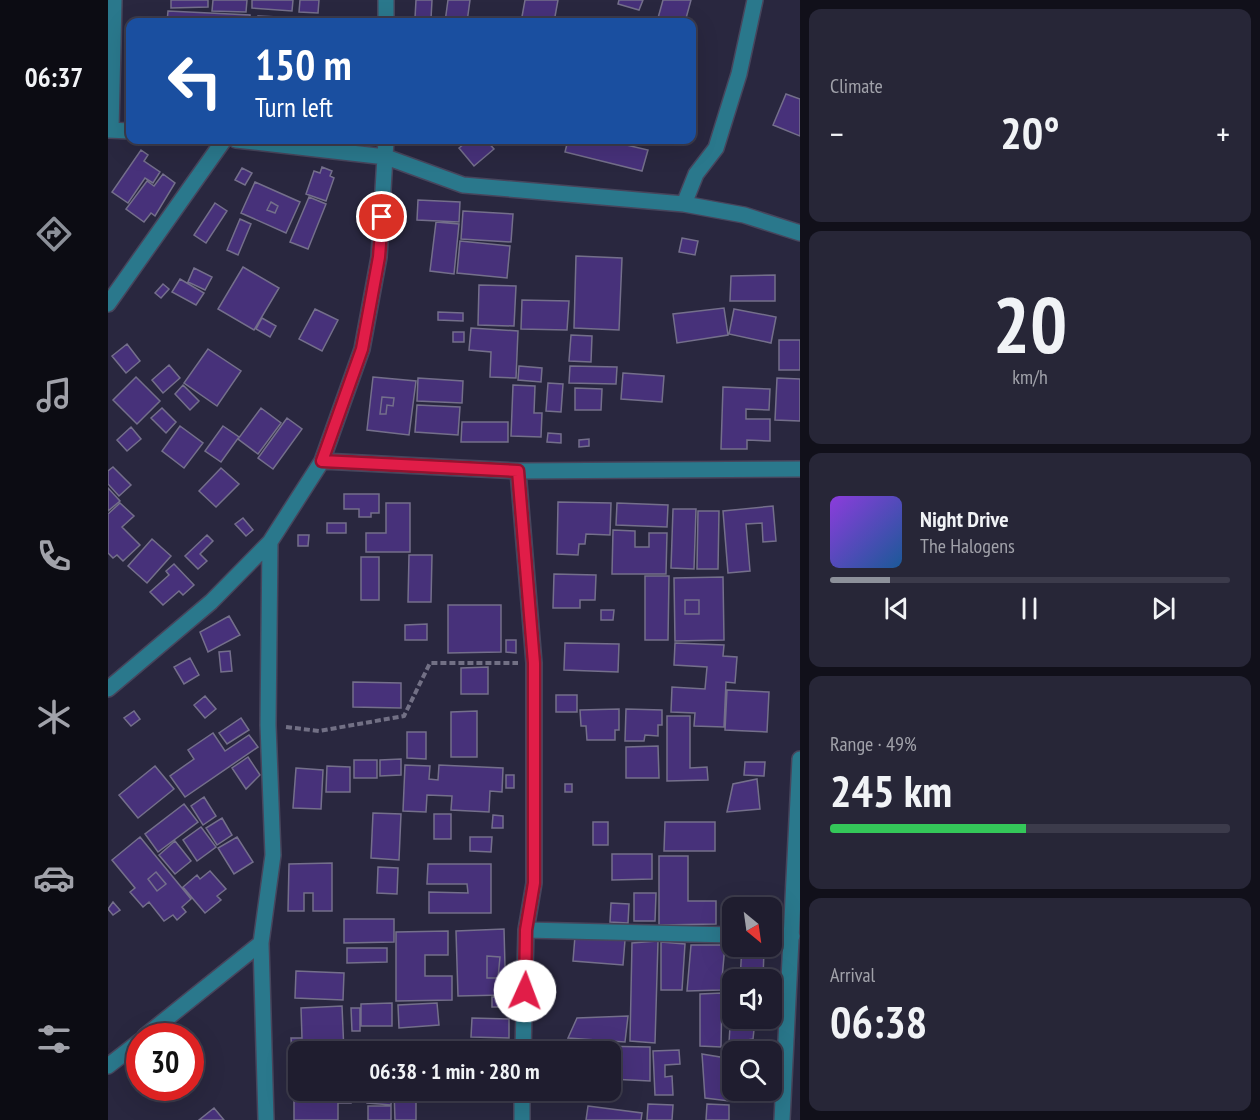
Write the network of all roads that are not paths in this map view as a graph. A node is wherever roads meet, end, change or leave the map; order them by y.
1 (114, 0) edge
2 (386, 0) edge
3 (755, 0) edge
4 (386, 18) edge
5 (110, 130) edge
6 (126, 131) edge
7 (221, 144) edge
8 (271, 144) edge
9 (386, 144) edge
10 (386, 157) junction
11 (684, 204) junction
12 (800, 233) edge
13 (108, 304) edge
14 (322, 461) junction
15 (800, 469) edge
16 (518, 471) junction
17 (270, 542) junction
18 (108, 689) edge
19 (800, 759) edge
20 (526, 930) junction
21 (722, 935) edge
22 (782, 936) edge
23 (792, 936) junction
24 (261, 943) junction
25 (793, 1006) edge
26 (160, 1023) edge
27 (523, 1041) edge
28 (126, 1052) edge
29 (108, 1066) edge
30 (522, 1101) edge
31 (266, 1120) edge
32 (522, 1120) edge
33 (782, 1120) edge

1 - 5 street
2 - 4 street
3 - 11 street
5 - 6 street
7 - 13 street
8 - 10 street
9 - 10 street
10 - 11 street
10 - 14 street
11 - 12 street
14 - 16 street
14 - 17 street
15 - 16 street
16 - 20 street
17 - 18 street
17 - 24 street
19 - 23 street
20 - 21 street
20 - 27 street
22 - 23 street
23 - 25 street
24 - 26 street
24 - 31 street
25 - 33 street
28 - 29 street
30 - 32 street

